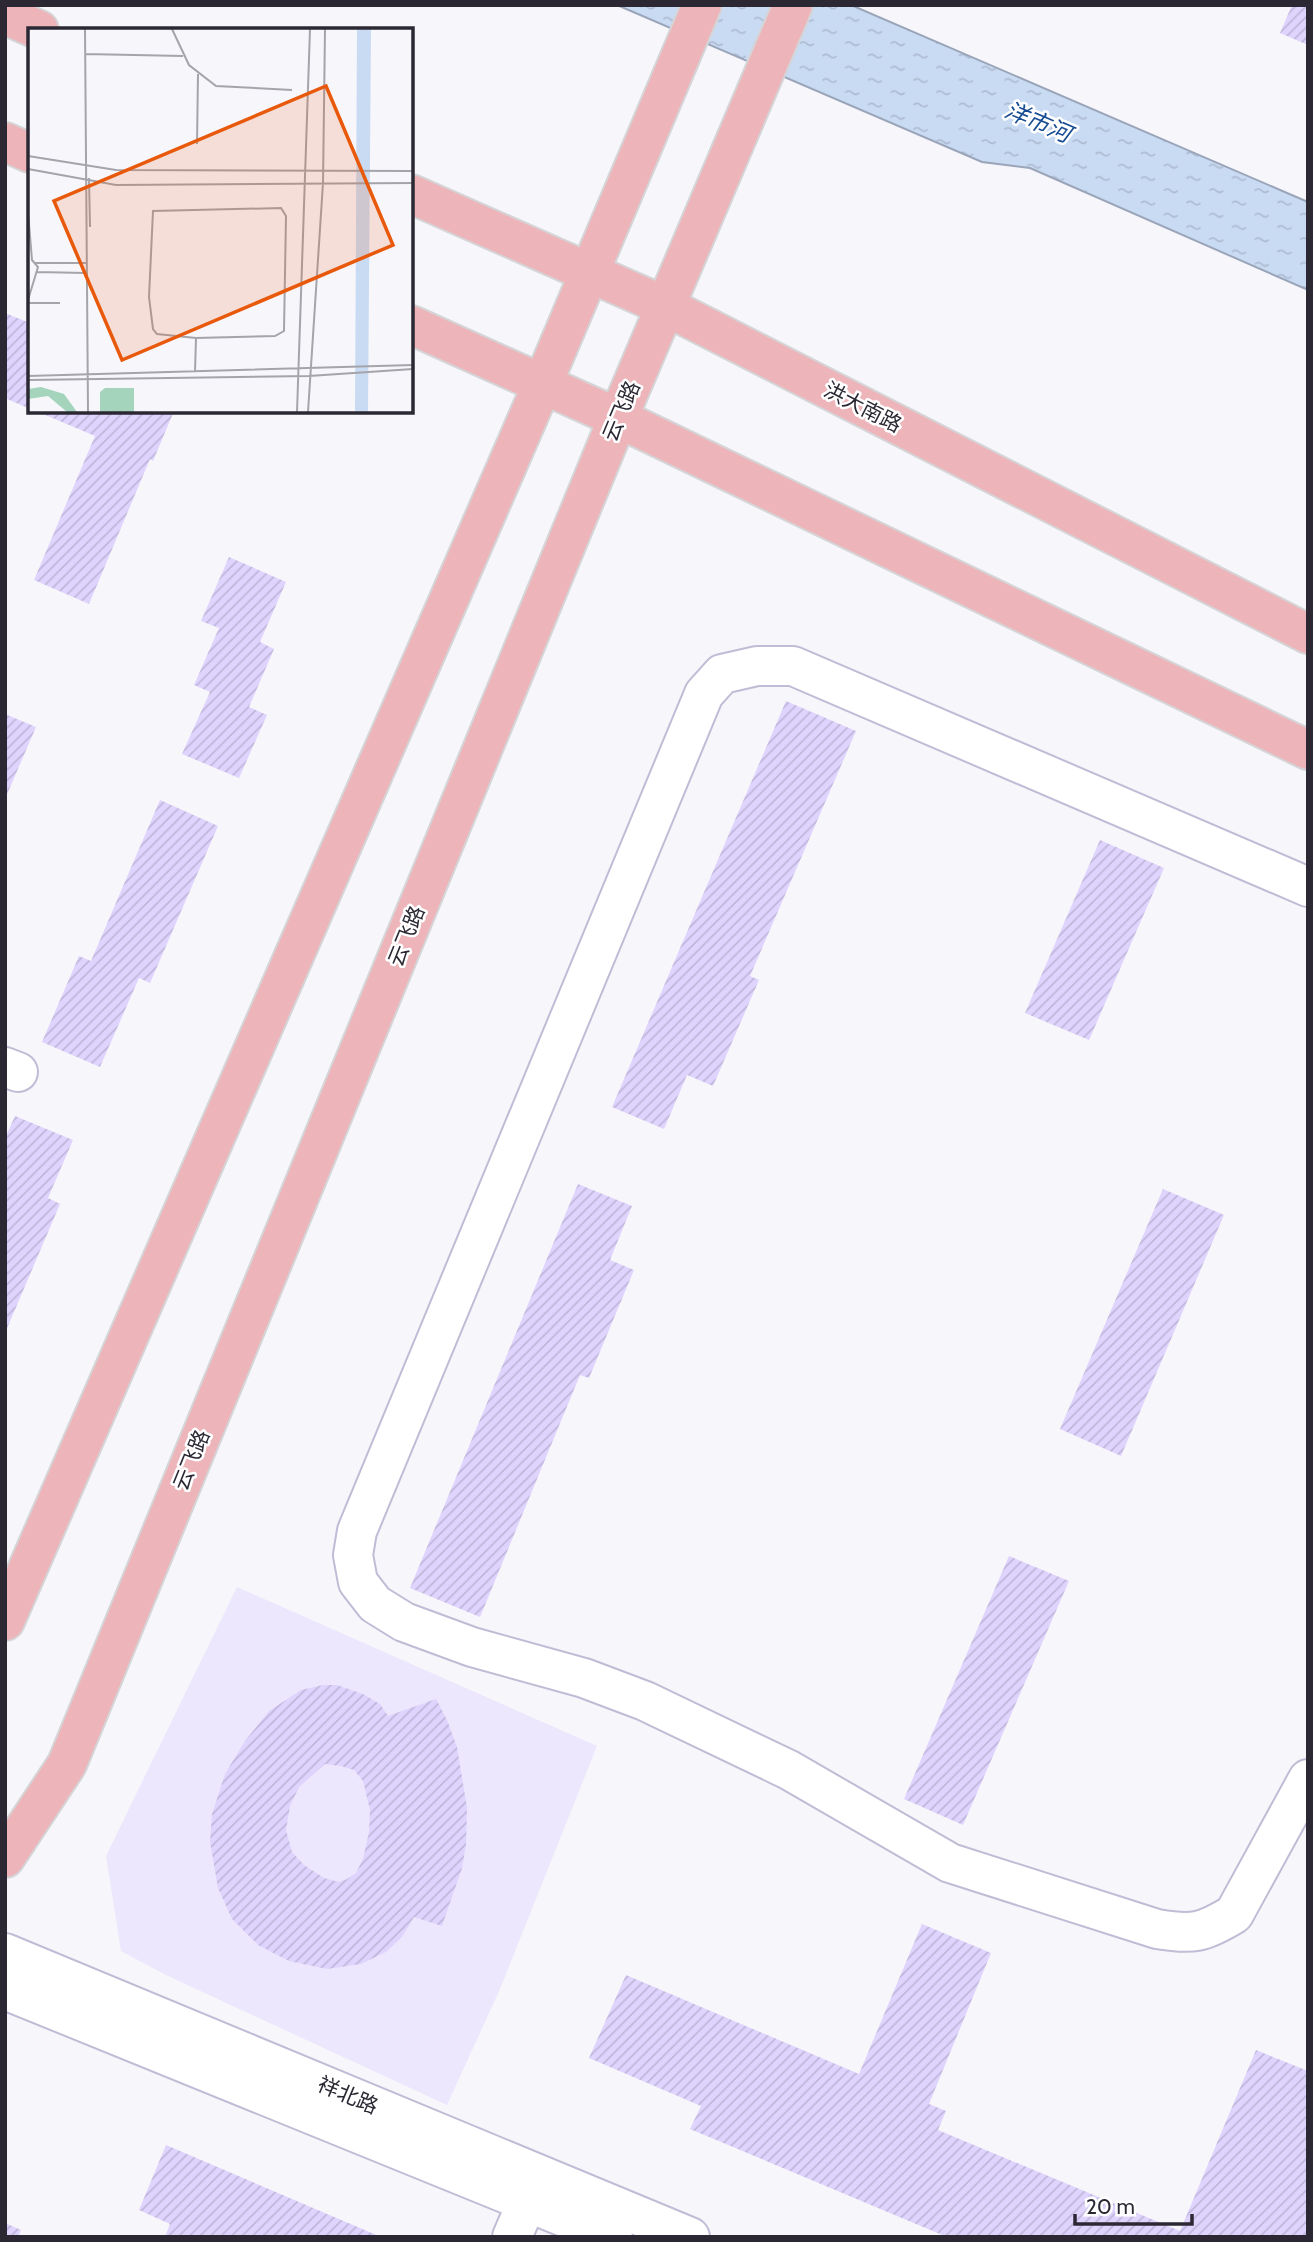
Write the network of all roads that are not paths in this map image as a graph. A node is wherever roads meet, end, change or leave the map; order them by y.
1 (702, 5) edge
2 (793, 5) edge
3 (5, 15) edge
4 (34, 28) edge
5 (5, 142) edge
6 (28, 152) edge
7 (413, 195) edge
8 (589, 273) junction
9 (665, 306) junction
10 (413, 325) edge
11 (542, 383) junction
12 (618, 418) junction
13 (1308, 635) edge
14 (1308, 750) edge
15 (1308, 887) edge
16 (5, 1622) edge
17 (1308, 1779) edge
18 (5, 1858) edge
19 (5, 1953) edge
20 (5, 1990) edge
21 (527, 2202) junction
22 (598, 2234) edge
23 (512, 2237) edge
24 (690, 2237) edge

1 - 8 main road
2 - 9 main road, 云飞路
3 - 4 main road
5 - 6 main road
7 - 8 main road, 洪大南路
8 - 9 main road, 洪大南路
8 - 11 main road
9 - 12 main road, 云飞路
9 - 13 main road, 洪大南路
10 - 11 main road
11 - 12 main road
11 - 16 main road
12 - 14 main road
12 - 18 main road, 云飞路
15 - 17 street
19 - 24 street, 祥北路
20 - 21 street, 祥北路
21 - 22 street, 祥北路
21 - 23 street

